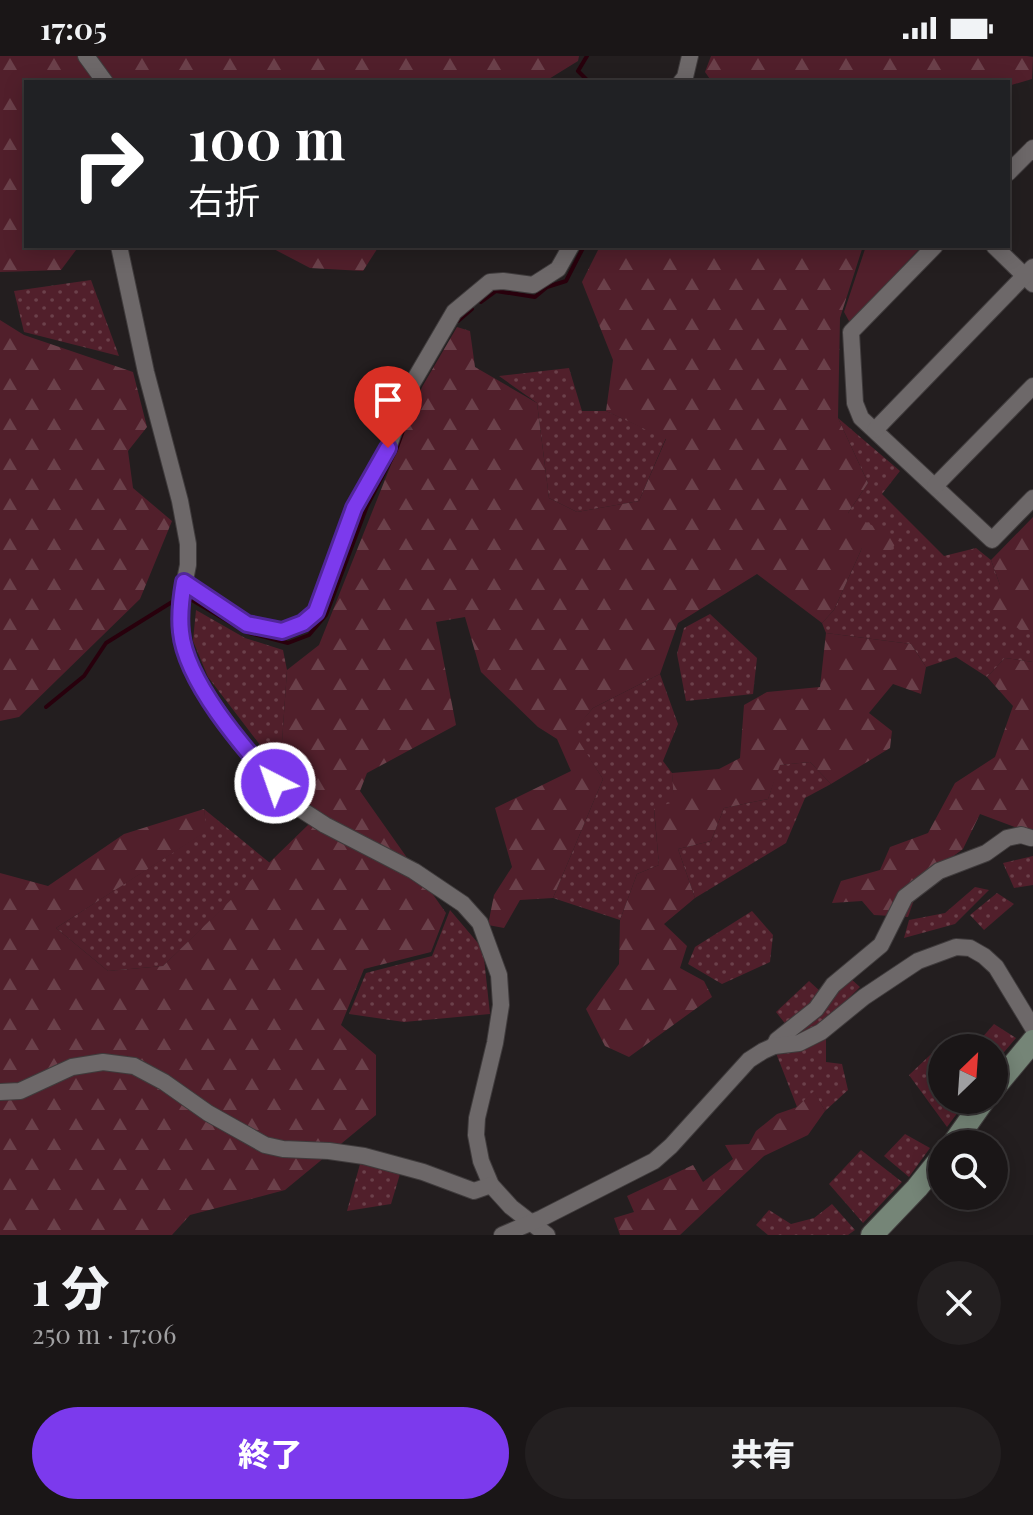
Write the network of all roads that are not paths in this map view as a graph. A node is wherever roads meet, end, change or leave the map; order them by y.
1 (86, 56) edge
2 (690, 56) edge
3 (104, 80) edge
4 (683, 80) edge
5 (1033, 148) edge
6 (1010, 171) edge
7 (119, 248) edge
8 (570, 248) edge
9 (933, 248) edge
10 (996, 248) edge
11 (1030, 275) edge
12 (1033, 386) edge
13 (875, 430) junction
14 (935, 486) junction
15 (1033, 498) edge
16 (184, 582) junction
17 (1031, 838) dead end
18 (1033, 1028) edge
19 (1033, 1041) edge
20 (774, 1046) junction
21 (1008, 1071) edge
22 (0, 1092) edge
23 (928, 1174) edge
24 (491, 1185) junction
25 (531, 1223) junction
26 (502, 1235) edge
27 (547, 1235) edge
28 (872, 1235) edge

1 - 3 street
2 - 4 street
5 - 6 street
7 - 16 street
8 - 16 street
9 - 13 street
10 - 11 street
11 - 13 street
12 - 14 street
13 - 14 street
14 - 15 street
16 - 24 street
17 - 20 street
18 - 20 street
19 - 21 main road
20 - 25 street
22 - 24 street
23 - 28 main road
24 - 25 street
25 - 26 street
25 - 27 street

